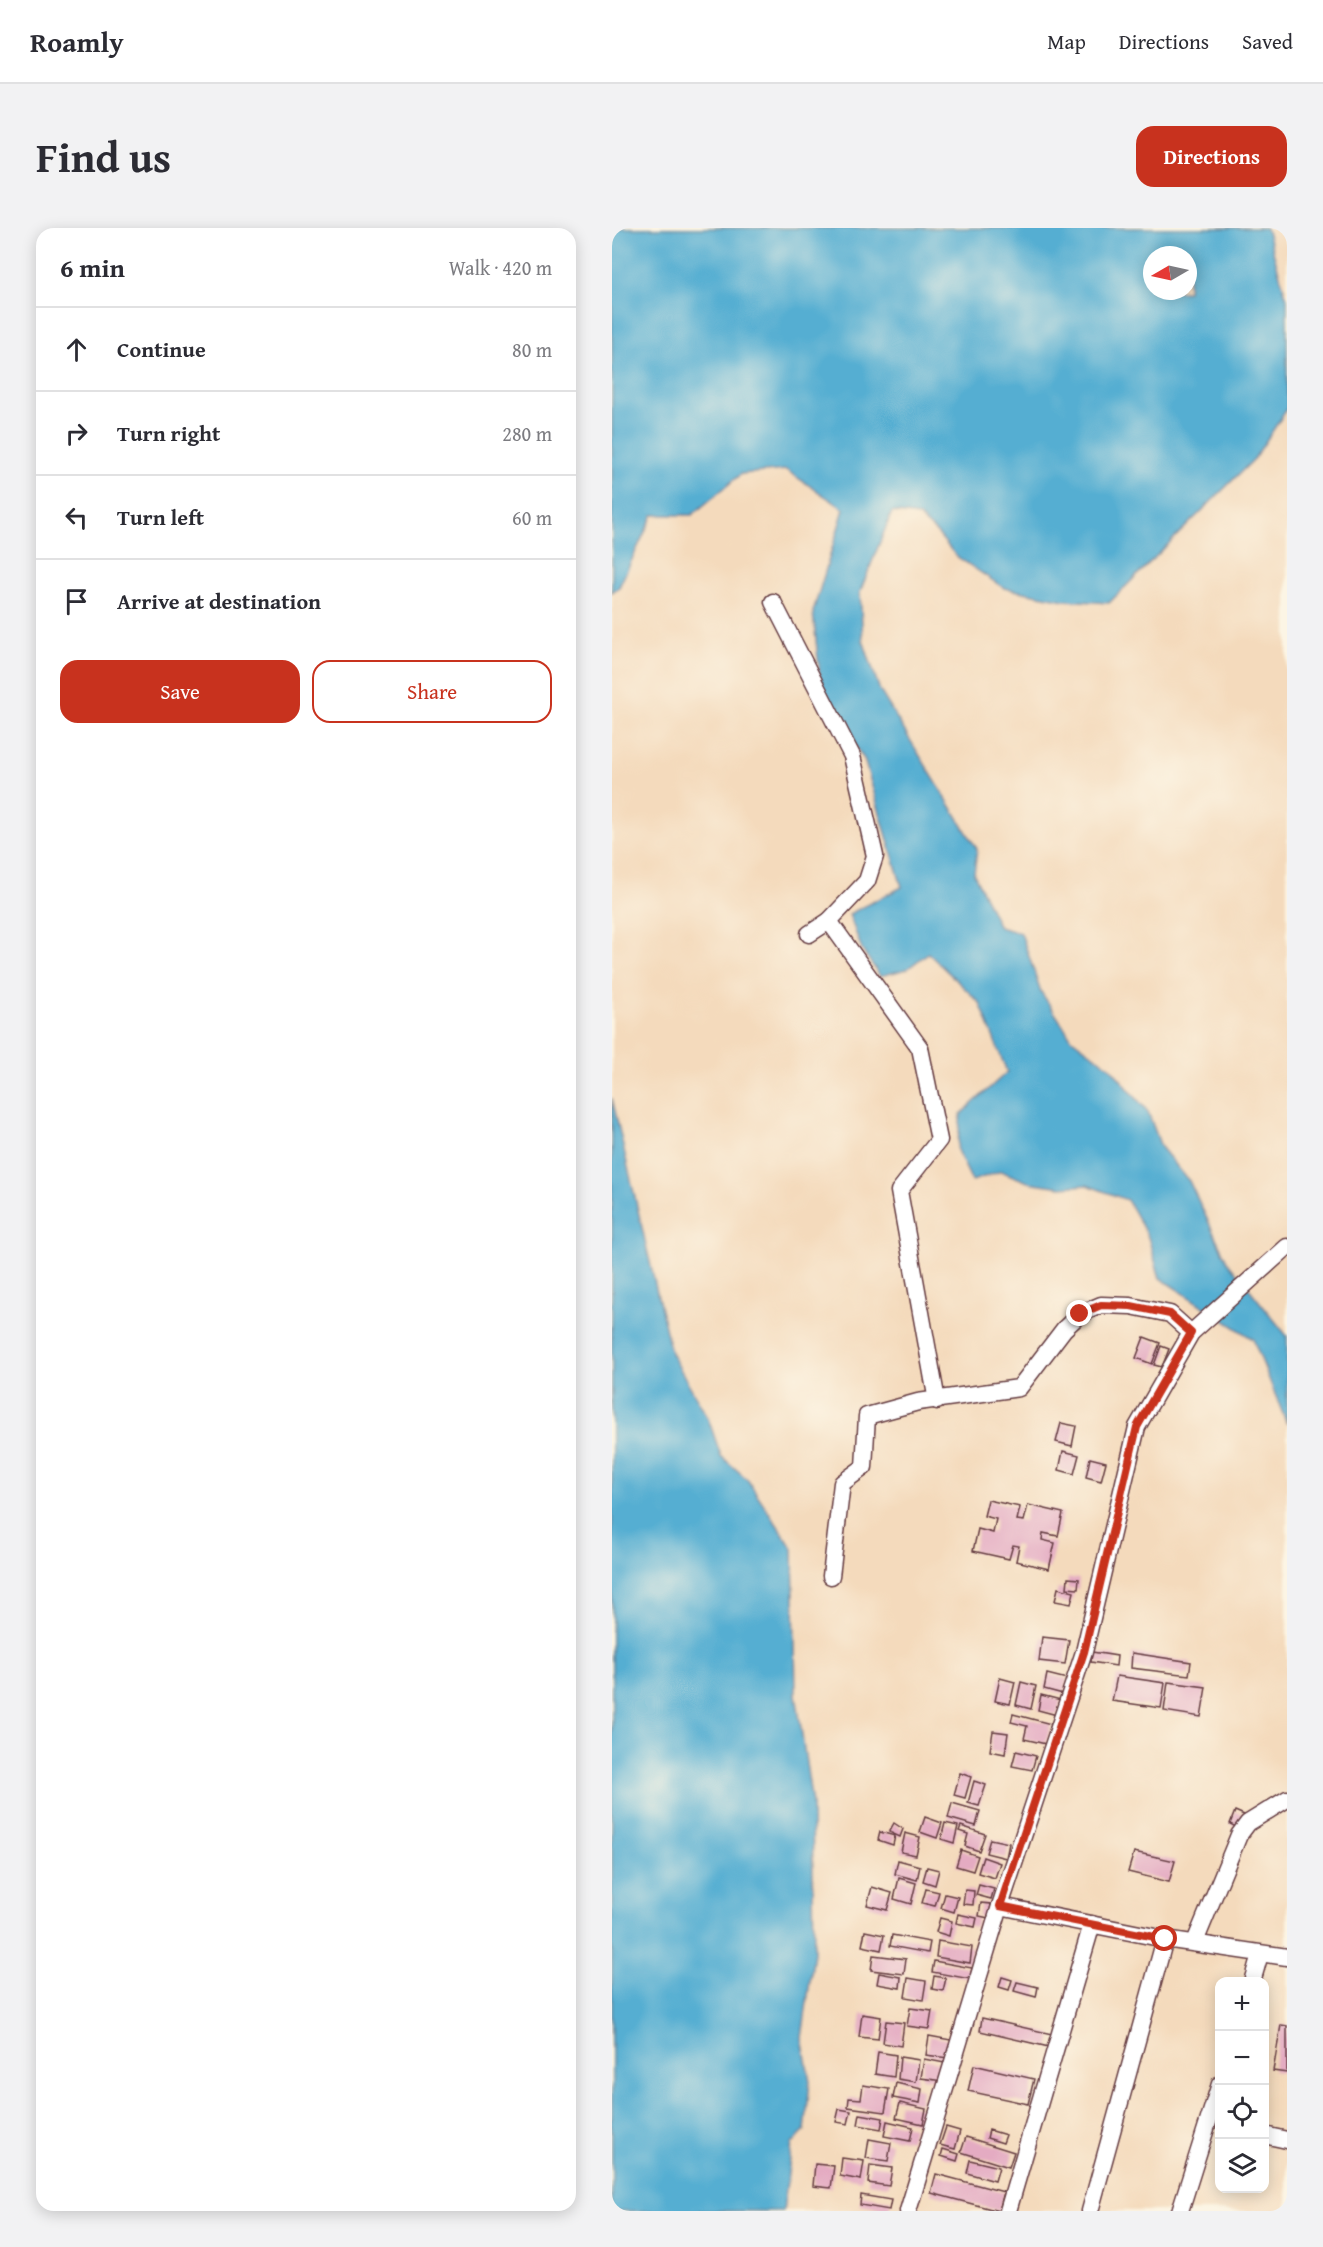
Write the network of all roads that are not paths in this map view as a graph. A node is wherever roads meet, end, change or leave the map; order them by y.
1 (773, 602) dead end
2 (829, 921) junction
3 (809, 934) dead end
4 (1287, 1247) edge
5 (1191, 1333) junction
6 (937, 1401) junction
7 (831, 1576) dead end
8 (1287, 1799) edge
9 (1000, 1906) junction
10 (1092, 1924) junction
11 (1165, 1939) junction
12 (1195, 1942) junction
13 (1260, 1954) junction
14 (1287, 1957) edge
15 (1253, 1977) edge
16 (1220, 2085) edge
17 (1213, 2125) edge
18 (1269, 2136) edge
19 (1287, 2139) edge
20 (908, 2211) edge
21 (1008, 2211) edge
22 (1090, 2211) edge
23 (1180, 2211) edge

1 - 2 street
2 - 3 street
2 - 6 street
4 - 5 street
5 - 6 street
5 - 9 street
6 - 7 street
8 - 12 street
9 - 10 street
9 - 20 street
10 - 11 street
10 - 21 street
11 - 12 street
11 - 22 street
12 - 13 street
13 - 14 street
13 - 15 street
16 - 17 street
17 - 23 street
18 - 19 street

